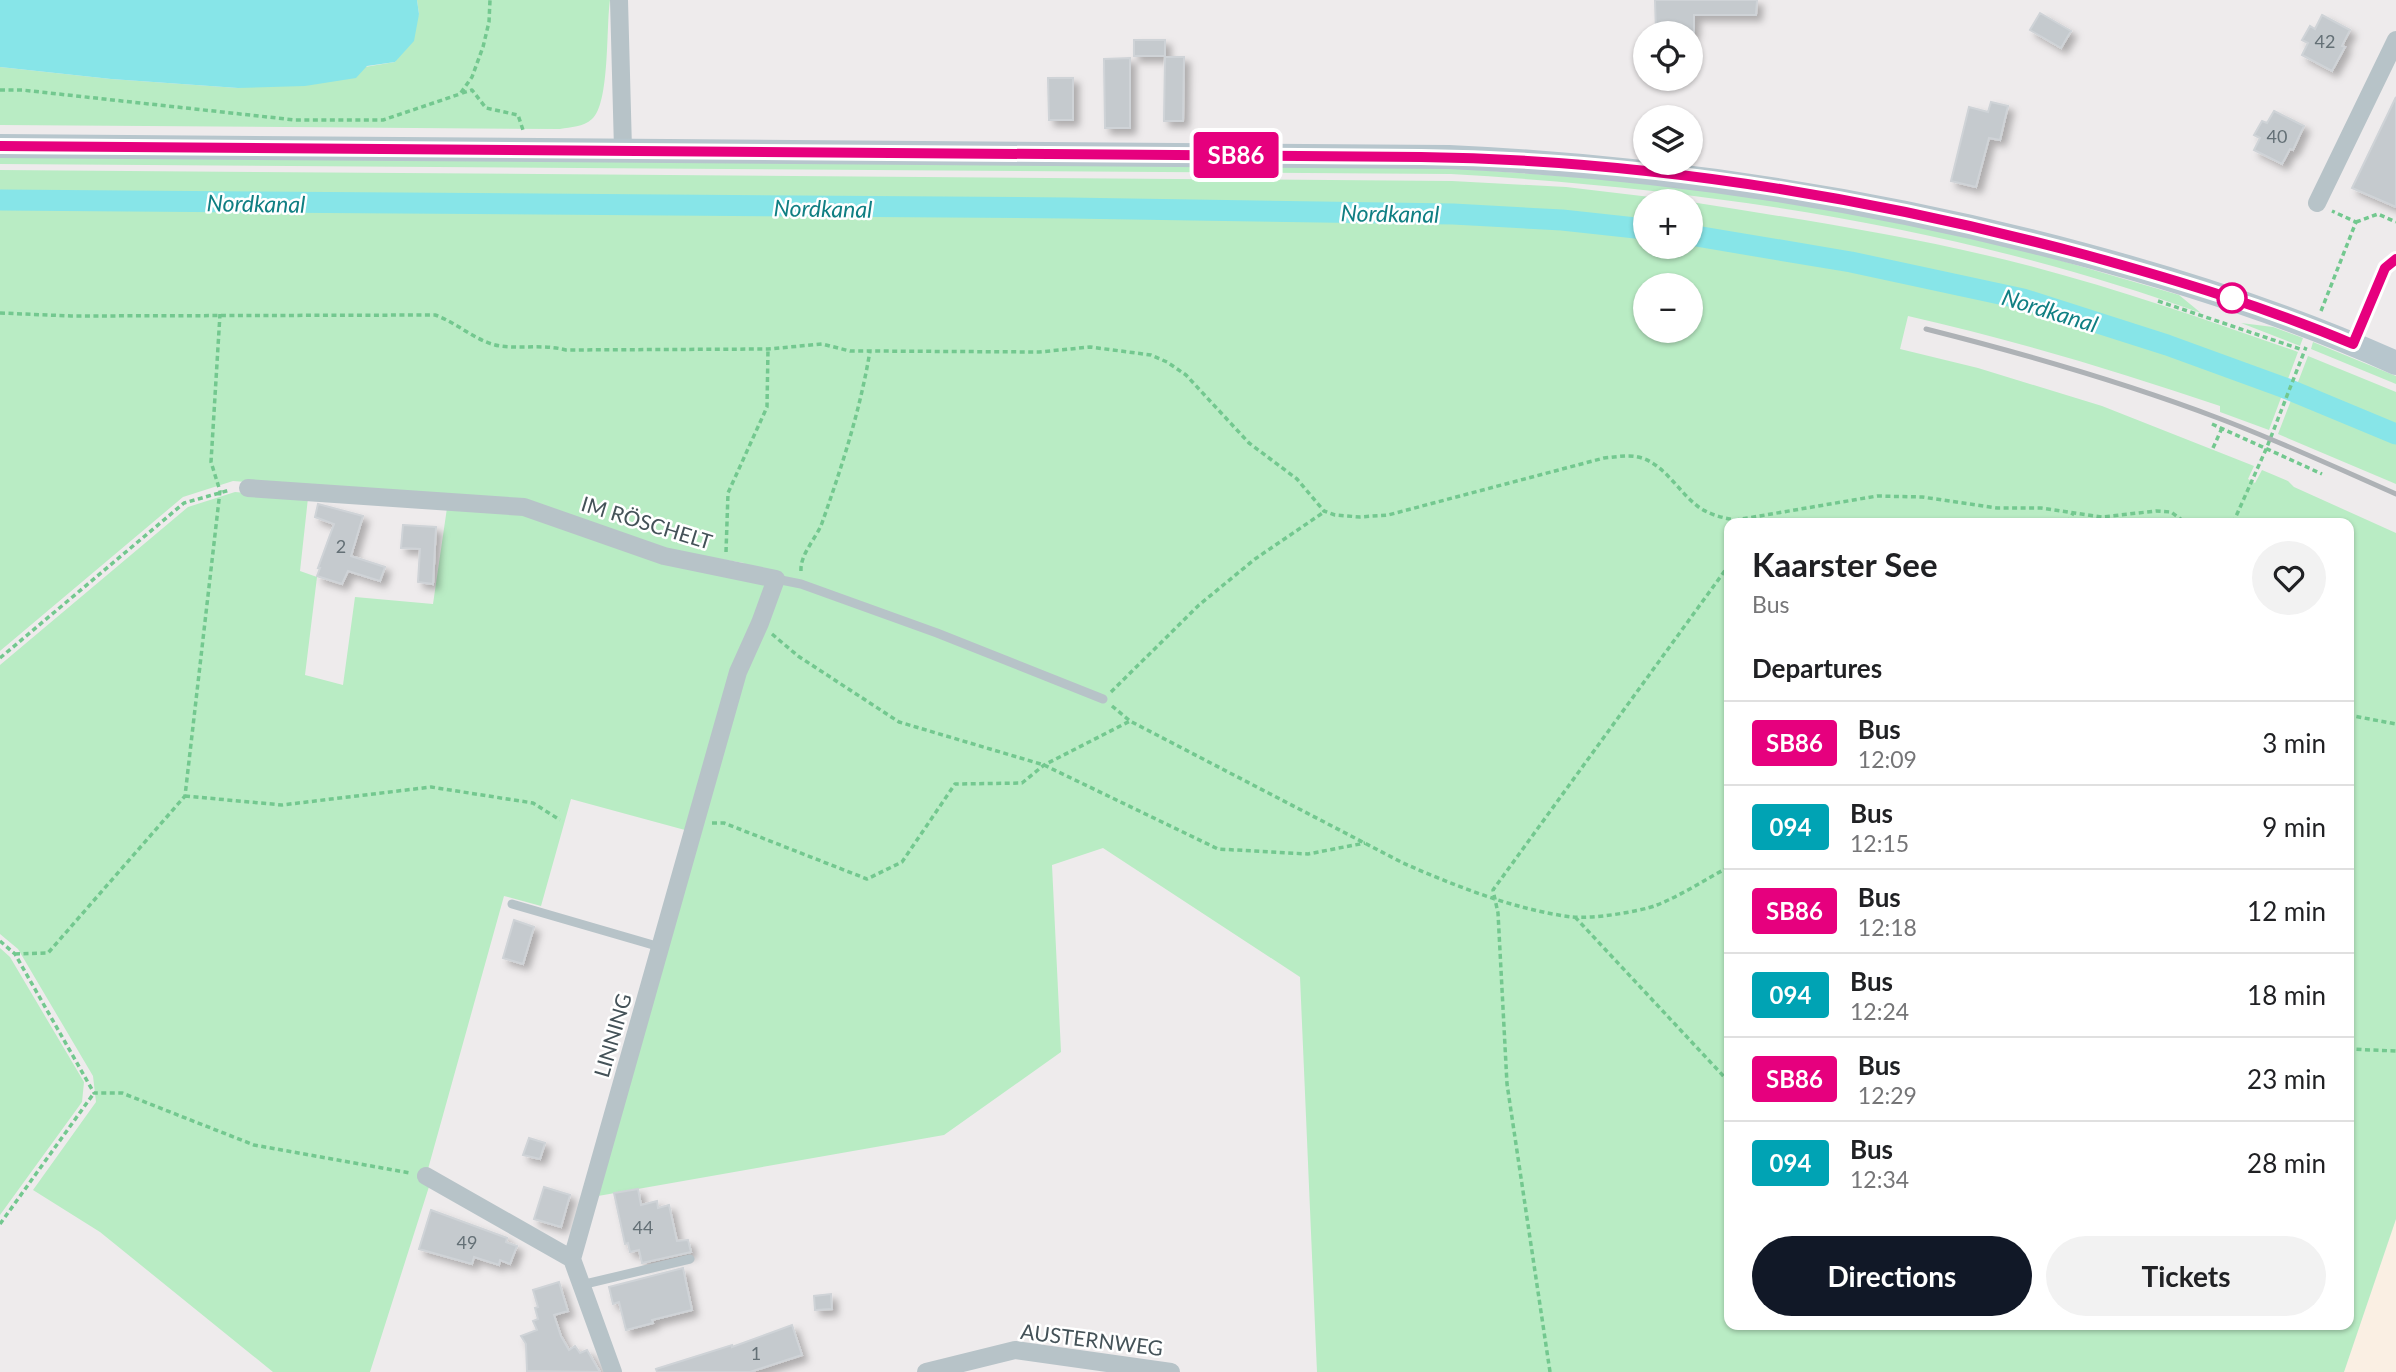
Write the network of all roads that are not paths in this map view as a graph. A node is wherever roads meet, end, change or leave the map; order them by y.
1 (619, 0) edge
2 (2396, 40) edge
3 (0, 146) edge
4 (623, 149) junction
5 (2316, 203) road end
6 (2396, 259) edge
7 (2353, 344) junction
8 (2396, 363) edge
9 (248, 488) road end
10 (776, 579) junction
11 (1103, 699) road end
12 (512, 904) dead end
13 (660, 947) junction
14 (426, 1175) road end
15 (572, 1259) junction
16 (690, 1259) dead end
17 (581, 1285) junction
18 (615, 1368) edge
19 (926, 1372) edge
20 (1171, 1372) edge

1 - 4 street
2 - 5 street
3 - 4 main road
4 - 7 main road
6 - 7 lane
7 - 8 main road
9 - 10 street, IM RÖSCHELT
10 - 11 lane
10 - 13 street, LINNING
12 - 13 lane
13 - 15 street, LINNING
14 - 15 street
15 - 17 street
16 - 17 lane
17 - 18 street
19 - 20 street, AUSTERNWEG

